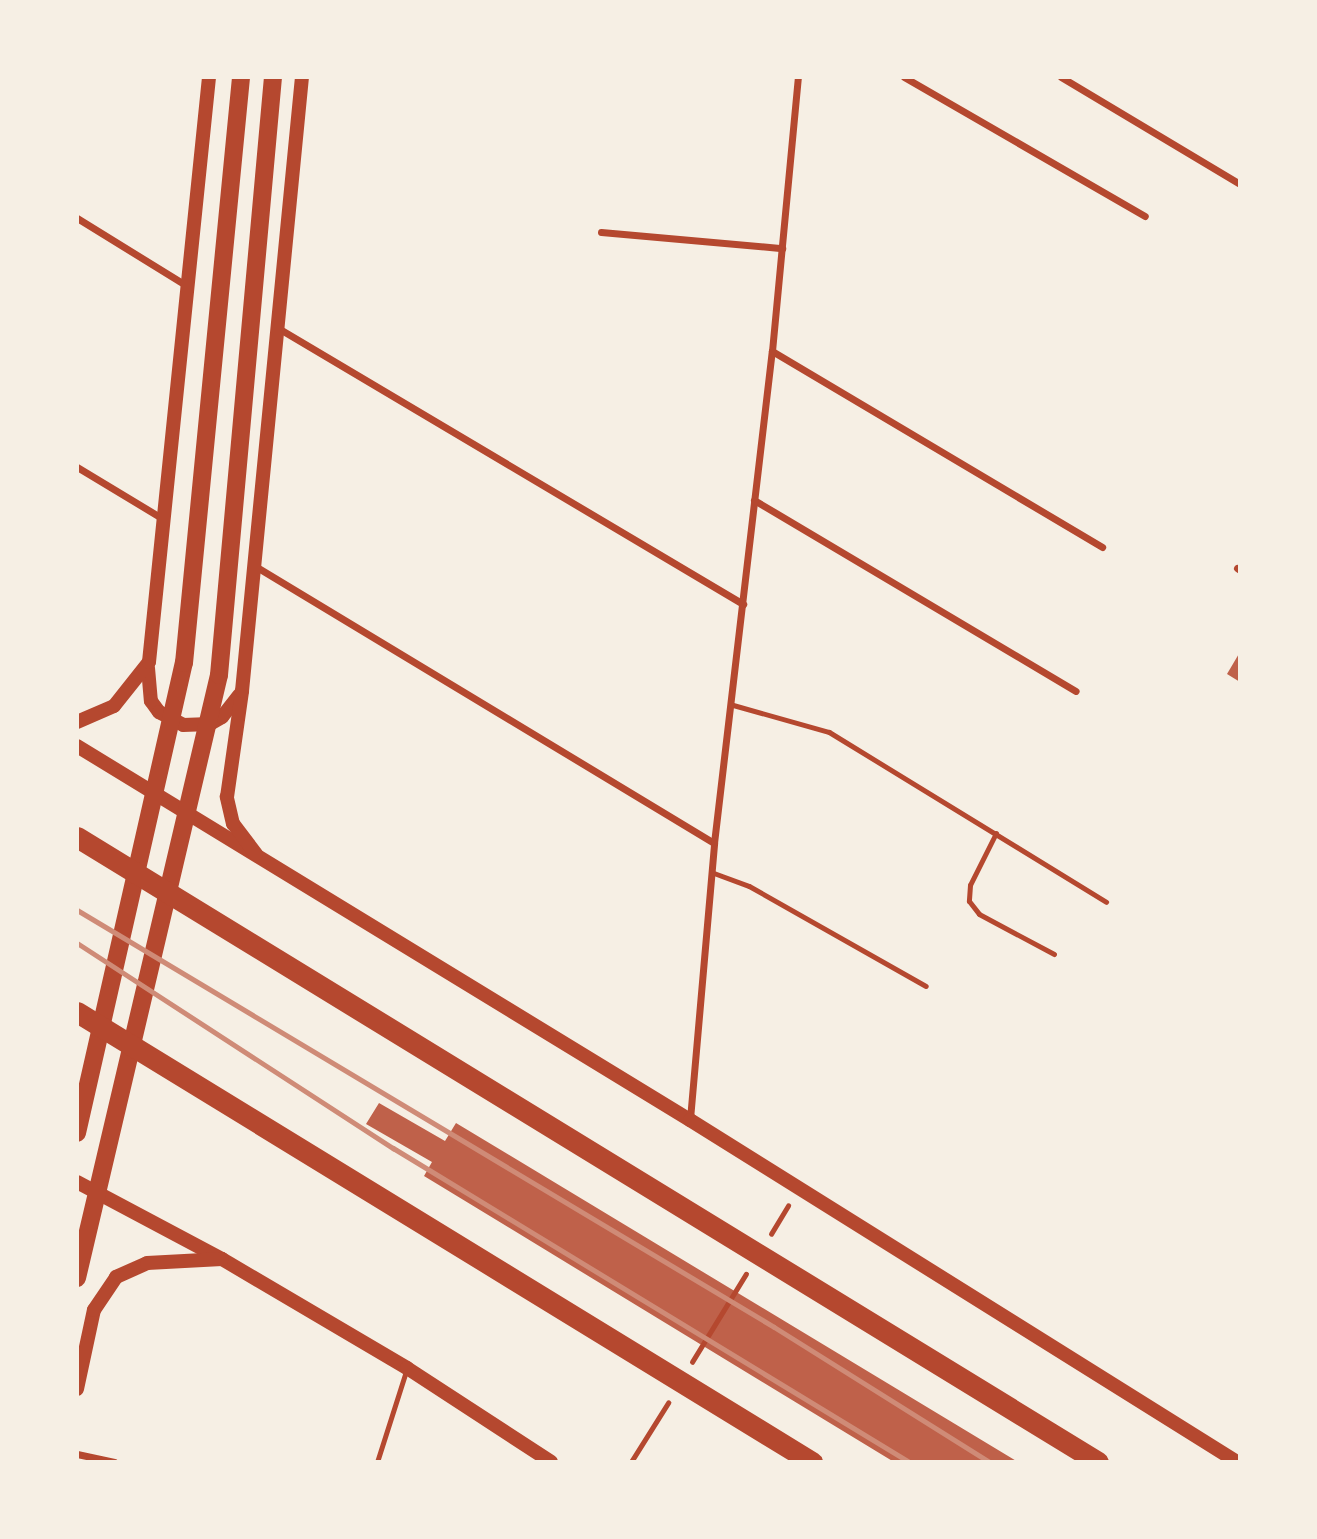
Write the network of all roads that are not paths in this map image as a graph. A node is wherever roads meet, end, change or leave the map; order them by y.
1 (209, 77) edge
2 (241, 77) edge
3 (273, 77) edge
4 (302, 77) edge
5 (798, 77) edge
6 (904, 77) edge
7 (1061, 77) edge
8 (1240, 184) edge
9 (1145, 216) dead end
10 (77, 218) edge
11 (601, 232) dead end
12 (782, 248) junction
13 (190, 288) junction
14 (278, 328) junction
15 (772, 351) junction
16 (77, 467) edge
17 (754, 500) junction
18 (166, 520) junction
19 (1102, 547) dead end
20 (254, 565) junction
21 (743, 604) junction
22 (149, 662) junction
23 (242, 691) junction
24 (1076, 691) dead end
25 (733, 705) junction
26 (77, 722) edge
27 (77, 747) edge
28 (996, 833) junction
29 (77, 838) edge
30 (714, 844) junction
31 (267, 866) junction
32 (711, 872) junction
33 (1106, 902) dead end
34 (1054, 954) dead end
35 (926, 986) dead end
36 (77, 1012) edge
37 (690, 1120) junction
38 (77, 1133) edge
39 (77, 1182) edge
40 (222, 1259) junction
41 (77, 1278) edge
42 (407, 1368) junction
43 (77, 1389) edge
44 (77, 1454) edge
45 (114, 1462) edge
46 (377, 1462) edge
47 (551, 1462) edge
48 (812, 1462) edge
49 (1098, 1462) edge
50 (1237, 1462) edge

1 - 13 main road
2 - 38 main road
3 - 41 main road
4 - 14 main road
5 - 12 street
6 - 9 street
7 - 8 street
10 - 13 street
11 - 12 street
12 - 15 street
13 - 18 main road
14 - 20 main road
14 - 21 street
15 - 17 street
15 - 19 street
16 - 18 street
17 - 21 street
17 - 24 street
18 - 22 main road
20 - 23 main road
20 - 30 street
21 - 25 street
22 - 23 main road
22 - 26 main road
23 - 31 main road
25 - 28 lane
25 - 30 street
27 - 31 main road
28 - 33 lane
28 - 34 lane
29 - 49 highway
30 - 32 street
31 - 37 main road
32 - 35 lane
32 - 37 street
36 - 48 highway
37 - 50 main road
39 - 40 main road
40 - 42 main road
40 - 43 main road
42 - 46 lane
42 - 47 main road
44 - 45 street

